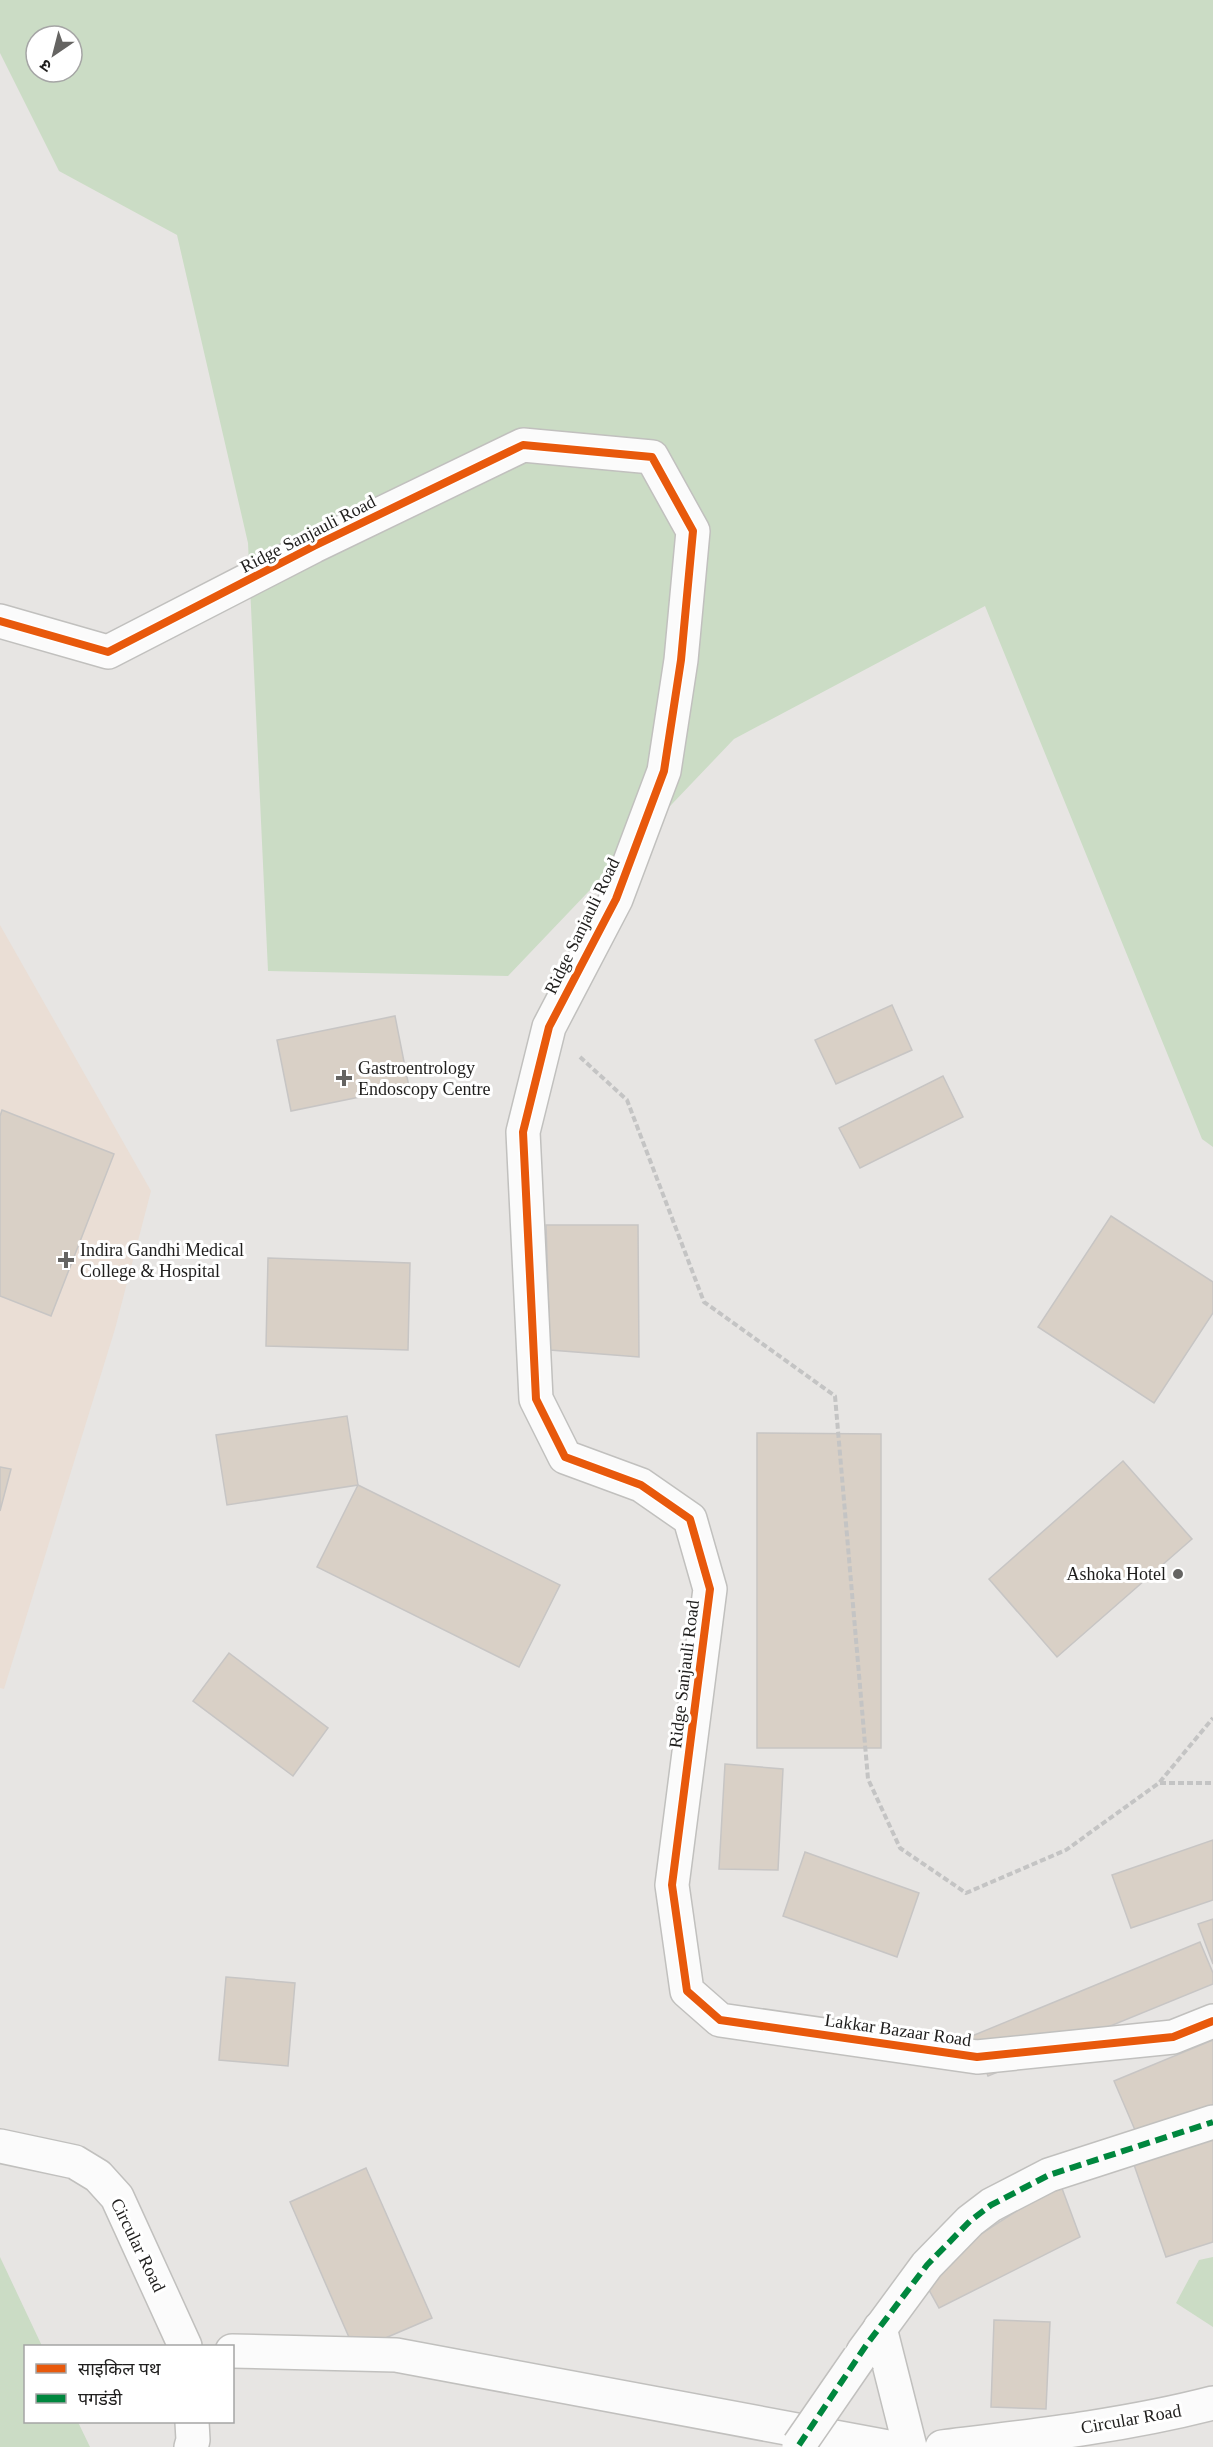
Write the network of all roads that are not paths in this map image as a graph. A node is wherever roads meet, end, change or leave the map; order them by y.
1 (0, 621) edge
2 (720, 2020) joint
3 (1213, 2021) edge
4 (1213, 2122) edge
5 (0, 2146) edge
6 (880, 2328) junction
7 (185, 2345) edge
8 (234, 2351) edge
9 (1213, 2403) edge
10 (192, 2423) edge
11 (799, 2445) dead end
12 (191, 2447) edge
13 (888, 2447) edge
14 (910, 2447) edge
15 (942, 2447) edge

1 - 2 street, Ridge Sanjauli Road
2 - 3 street, Lakkar Bazaar Road
4 - 6 street
5 - 7 street, Circular Road
6 - 11 street, bridge
6 - 14 street
8 - 13 street
9 - 15 street, Circular Road
10 - 12 street

